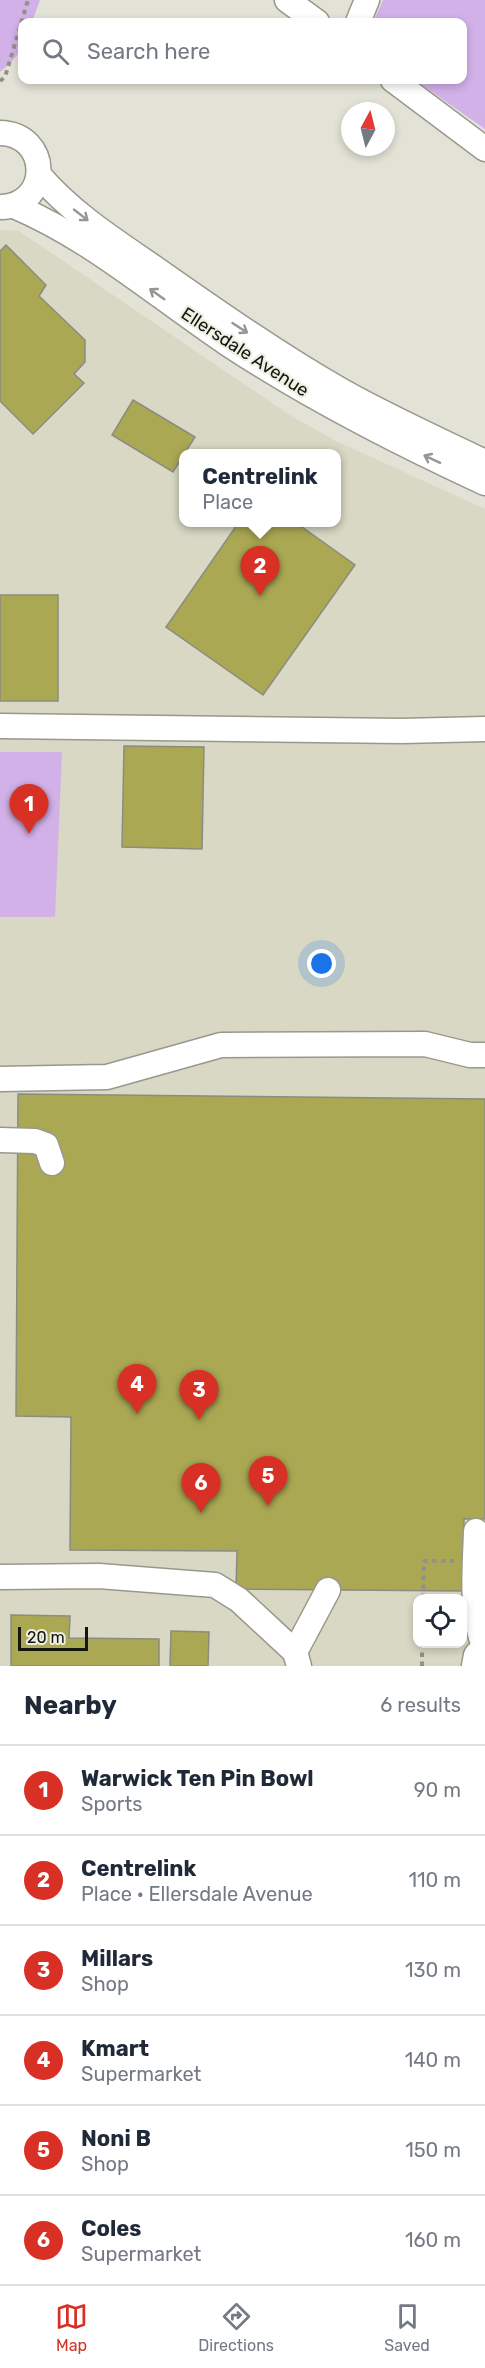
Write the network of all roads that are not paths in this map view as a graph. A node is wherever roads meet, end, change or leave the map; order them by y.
1 (287, 0) edge
2 (367, 0) edge
3 (312, 18) edge
4 (360, 18) edge
5 (398, 84) edge
6 (0, 133) edge
7 (485, 148) edge
8 (39, 174) junction
9 (7, 207) edge
10 (485, 462) edge
11 (485, 483) edge
12 (0, 726) edge
13 (485, 729) edge
14 (485, 1055) edge
15 (0, 1079) edge
16 (0, 1140) edge
17 (52, 1163) dead end
18 (476, 1531) dead end
19 (0, 1576) edge
20 (328, 1590) dead end
21 (485, 1646) edge
22 (297, 1659) edge
23 (474, 1666) edge

1 - 3 street
2 - 4 street
5 - 7 street
6 - 8 street, Ellersdale Avenue
8 - 9 street, Ellersdale Avenue
8 -> 10 street, Ellersdale Avenue
11 -> 9 street, Ellersdale Avenue
12 - 13 street
14 - 15 street
16 - 17 street
18 - 21 street
19 - 22 street
20 - 22 street
21 - 23 street

